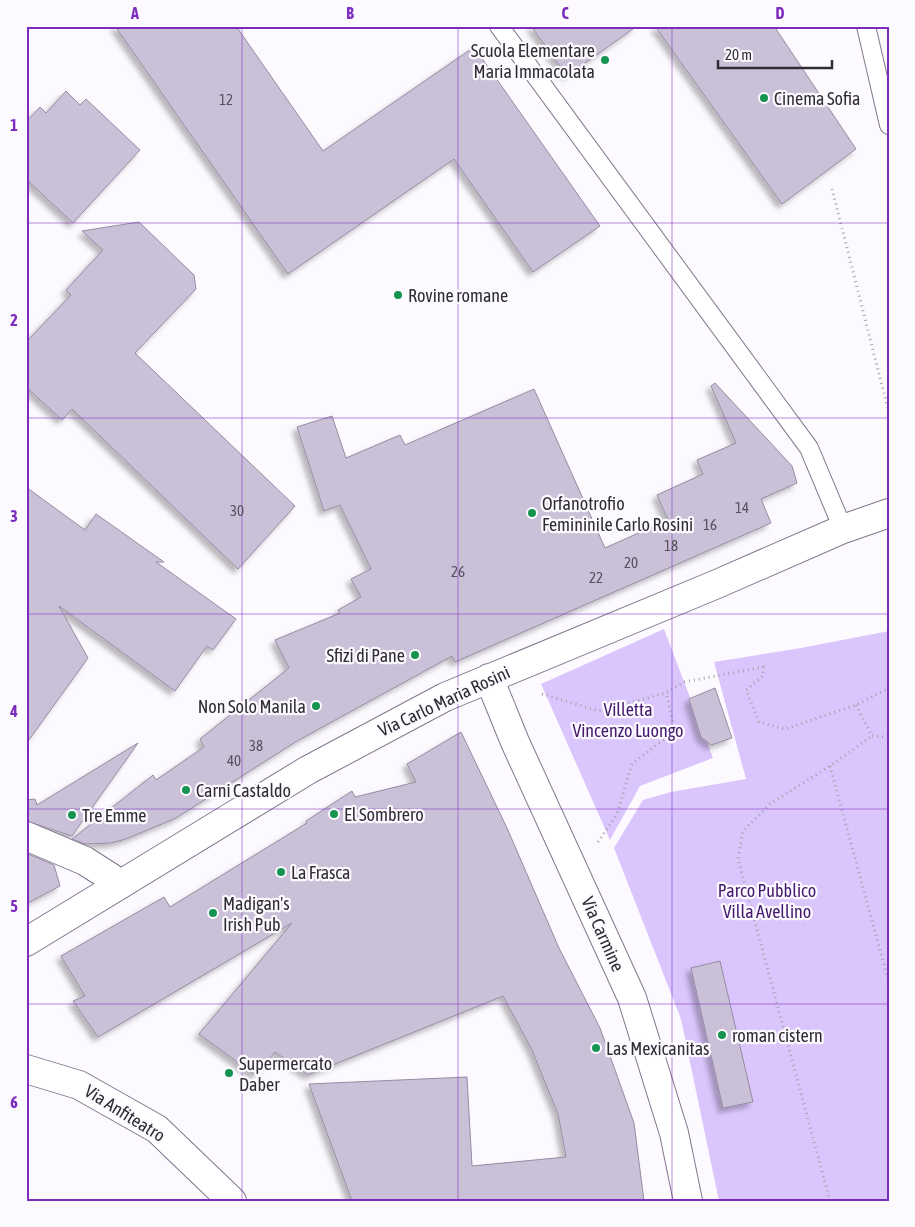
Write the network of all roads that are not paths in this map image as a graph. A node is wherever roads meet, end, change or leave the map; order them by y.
1 (499, 26) edge
2 (866, 26) edge
3 (889, 126) edge
4 (889, 514) edge
5 (844, 529) junction
6 (489, 678) junction
7 (26, 836) edge
8 (121, 884) junction
9 (26, 942) edge
10 (26, 1069) edge
11 (232, 1201) edge
12 (688, 1201) edge

1 - 5 lane
2 - 3 lane
4 - 5 street, Via Carlo Maria Rosini
5 - 6 street, Via Carlo Maria Rosini
6 - 8 street, Via Carlo Maria Rosini
6 - 12 street, Via Carmine
7 - 8 street
8 - 9 street, Via Carlo Maria Rosini
10 - 11 street, Via Anfiteatro

